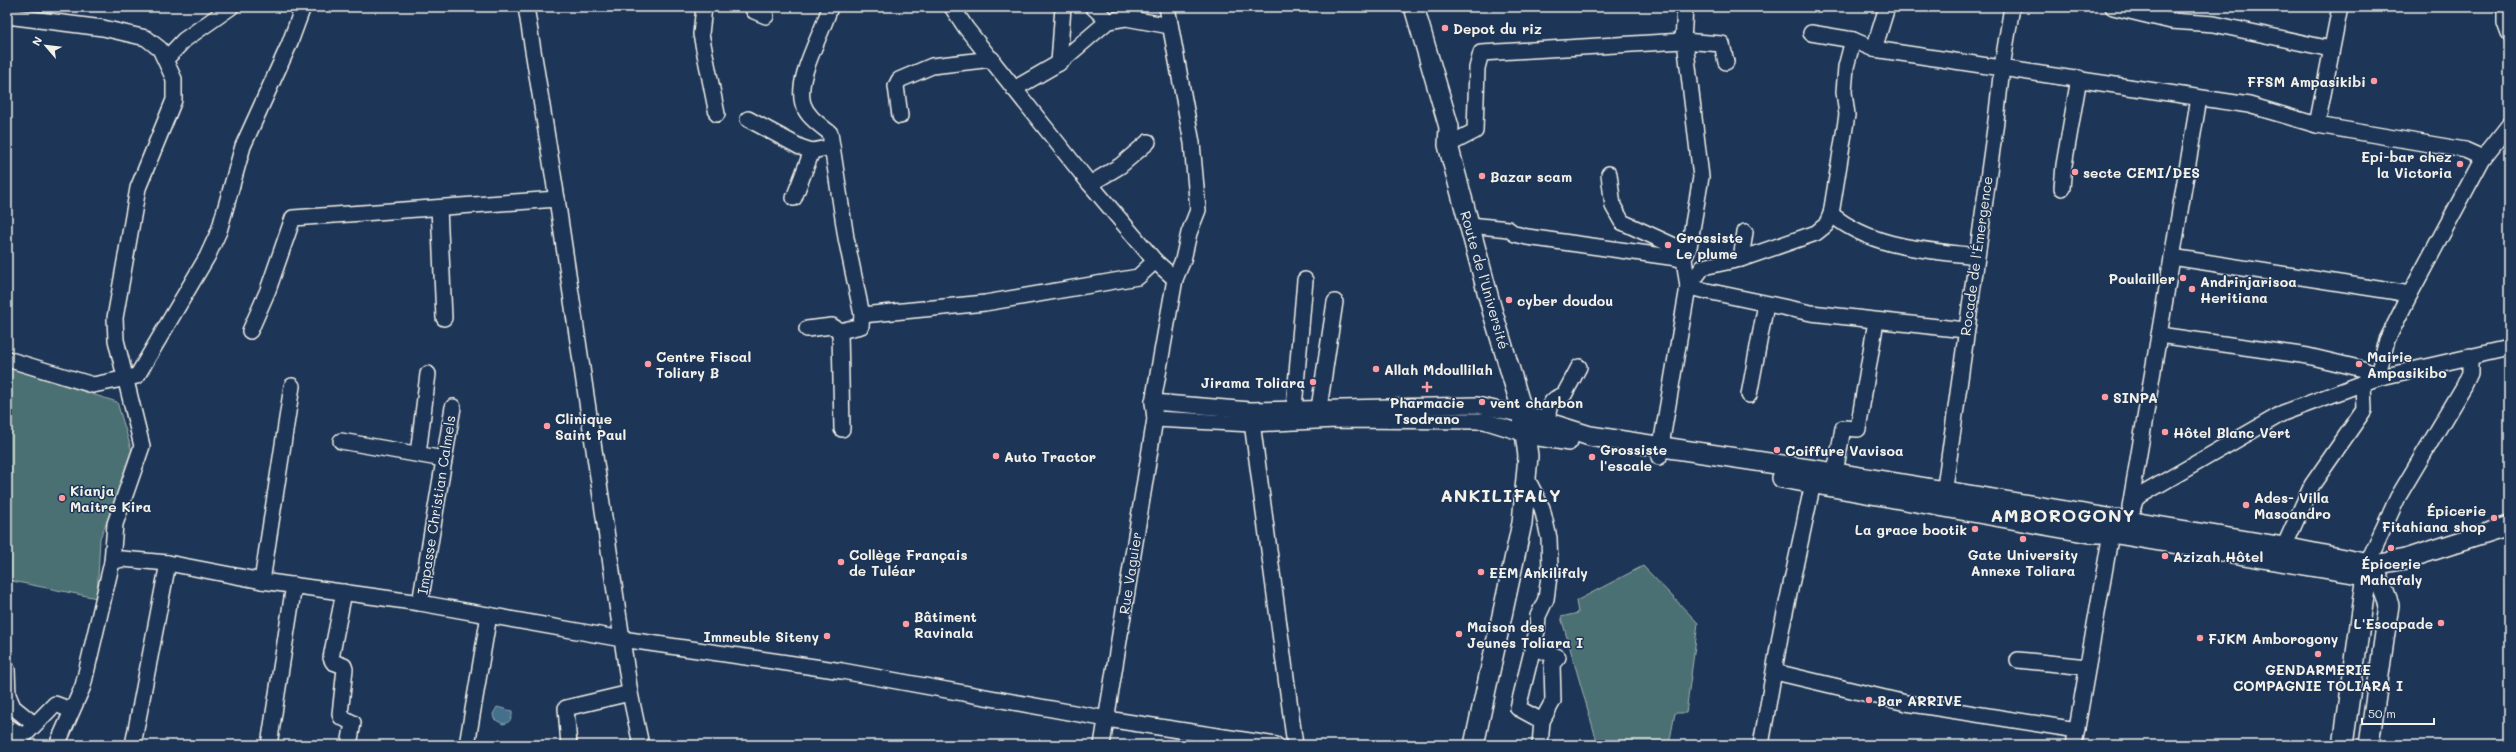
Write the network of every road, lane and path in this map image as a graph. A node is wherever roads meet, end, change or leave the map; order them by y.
1 (231, 7) edge
2 (303, 7) edge
3 (526, 7) edge
4 (704, 7) edge
5 (752, 7) edge
6 (830, 7) edge
7 (952, 7) edge
8 (1063, 7) edge
9 (1092, 7) edge
10 (1167, 7) edge
11 (1402, 7) edge
12 (1414, 7) edge
13 (1685, 7) edge
14 (1887, 7) edge
15 (2012, 7) edge
16 (2113, 7) edge
17 (2340, 7) edge
18 (2506, 7) edge
19 (7, 16) edge
20 (766, 16) dead end
21 (1108, 21) junction
22 (1170, 26) junction
23 (1811, 33) dead end
24 (2509, 34) edge
25 (1853, 40) junction
26 (1684, 41) junction
27 (1874, 48) junction
28 (2331, 49) junction
29 (166, 59) junction
30 (992, 59) junction
31 (1726, 62) dead end
32 (1059, 63) junction
33 (2002, 67) junction
34 (2079, 78) junction
35 (1014, 89) junction
36 (2199, 98) junction
37 (717, 114) dead end
38 (900, 116) dead end
39 (748, 119) dead end
40 (2317, 125) junction
41 (2509, 125) edge
42 (1148, 142) dead end
43 (1448, 145) junction
44 (832, 147) junction
45 (812, 151) junction
46 (2483, 158) junction
47 (1610, 174) dead end
48 (1090, 184) junction
49 (2062, 188) dead end
50 (794, 198) dead end
51 (557, 200) junction
52 (439, 208) junction
53 (1831, 214) junction
54 (1470, 225) junction
55 (1745, 232) dead end
56 (1976, 256) junction
57 (1680, 258) junction
58 (1740, 258) junction
59 (2172, 258) junction
60 (1155, 261) junction
61 (1174, 279) junction
62 (1305, 280) dead end
63 (1688, 287) junction
64 (2410, 294) junction
65 (1335, 302) dead end
66 (1766, 304) junction
67 (862, 315) junction
68 (444, 318) dead end
69 (1876, 321) junction
70 (807, 329) dead end
71 (840, 330) junction
72 (1965, 330) junction
73 (250, 331) dead end
74 (2159, 335) junction
75 (2509, 348) edge
76 (2470, 356) junction
77 (7, 359) edge
78 (1579, 367) dead end
79 (428, 374) dead end
80 (127, 378) junction
81 (2370, 381) junction
82 (292, 386) dead end
83 (1749, 395) dead end
84 (1153, 402) junction
85 (452, 407) dead end
86 (1294, 408) junction
87 (1319, 408) junction
88 (1251, 417) junction
89 (1155, 419) junction
90 (1525, 424) junction
91 (1547, 424) junction
92 (842, 429) dead end
93 (341, 441) dead end
94 (1660, 453) junction
95 (418, 454) junction
96 (444, 459) junction
97 (1835, 473) junction
98 (1527, 479) junction
99 (1813, 483) junction
100 (1943, 499) junction
101 (2128, 522) junction
102 (2509, 526) edge
103 (2111, 533) junction
104 (2284, 547) junction
105 (112, 562) junction
106 (168, 563) junction
107 (2369, 567) junction
108 (262, 581) junction
109 (294, 585) junction
110 (344, 592) junction
111 (420, 603) junction
112 (489, 615) junction
113 (622, 639) junction
114 (1533, 647) junction
115 (2018, 660) dead end
116 (2087, 667) junction
117 (7, 669) edge
118 (1775, 672) junction
119 (1526, 676) junction
120 (1551, 684) junction
121 (630, 693) junction
122 (71, 710) junction
123 (1107, 719) junction
124 (1542, 721) junction
125 (34, 724) junction
126 (7, 726) edge
127 (2077, 730) junction
128 (19, 740) edge
129 (57, 745) edge
130 (133, 745) edge
131 (268, 745) edge
132 (349, 745) edge
133 (467, 745) edge
134 (569, 745) edge
135 (641, 745) edge
136 (1102, 745) edge
137 (1276, 745) edge
138 (1295, 745) edge
139 (1474, 745) edge
140 (1540, 745) edge
141 (1761, 745) edge
142 (2074, 745) edge
143 (2343, 745) edge
144 (2369, 745) edge

1 - 29 street
2 - 80 street
3 - 51 street
4 - 37 street
5 - 20 street
6 - 44 street
7 - 30 street
8 - 32 street
9 - 21 street
10 - 22 street, Rue Vaguier
11 - 43 main road, Route de l'Université
12 - 43 main road, Route de l'Université
13 - 26 street
14 - 27 street
15 - 33 street, Rocade de l'Émergence
16 - 28 street
17 - 28 street
18 - 24 street
19 - 29 street
21 - 22 street
21 - 32 street
22 - 61 street, Rue Vaguier
23 - 25 street
25 - 27 street
25 - 53 street
26 - 31 street
26 - 43 street
26 - 57 street
27 - 33 street
28 - 40 street
29 - 80 street
30 - 35 street
30 - 38 street
32 - 35 street
33 - 34 street
33 - 56 street, Rocade de l'Émergence
34 - 36 street
34 - 49 street
35 - 48 street
36 - 40 street
36 - 59 street
39 - 45 street
40 - 46 street
41 - 46 street
42 - 48 street
43 - 54 main road, Route de l'Université
44 - 45 street
44 - 67 street
45 - 50 street
46 - 64 street
47 - 57 street
48 - 60 street
51 - 52 street
51 - 113 street
52 - 68 street
52 - 73 street
53 - 56 street
53 - 58 street
54 - 57 street
54 - 90 main road, Route de l'Université
55 - 58 street
56 - 72 street, Rocade de l'Émergence
57 - 63 street
58 - 63 street
59 - 64 street
59 - 74 street
60 - 61 street
60 - 67 street
61 - 84 street, Rue Vaguier
62 - 86 street
63 - 66 street
63 - 94 street
64 - 81 street
65 - 87 street
66 - 69 street
66 - 83 street
67 - 71 street
69 - 72 street
69 - 97 street
70 - 71 street
71 - 92 street
72 - 100 street, Rocade de l'Émergence
74 - 81 street
74 - 101 street
75 - 76 street
76 - 81 street
76 - 107 street
77 - 80 street
78 - 91 street
79 - 95 street
80 - 105 street
81 - 101 street
81 - 104 street
82 - 108 street
84 - 88 street
84 - 89 street, Rue Vaguier
85 - 96 street, Impasse Christian Calmels
86 - 87 street
86 - 88 street
87 - 90 street
88 - 89 street
88 - 90 street
88 - 138 street
89 - 123 street, Rue Vaguier
90 - 91 main road
90 - 94 main road
90 - 98 main road, Route de l'Université
91 - 94 main road
93 - 95 street
94 - 97 main road
94 - 99 main road
95 - 96 street
96 - 111 street, Impasse Christian Calmels
97 - 100 main road
98 - 114 street
98 - 139 main road, Route de l'Université
99 - 100 main road
99 - 118 street
100 - 101 main road
100 - 103 main road
101 - 103 street
101 - 104 main road
102 - 107 main road
103 - 107 main road
103 - 116 street
104 - 107 main road
105 - 106 street
105 - 122 street
106 - 108 street
106 - 130 street
107 - 143 main road
107 - 144 main road
108 - 109 street
109 - 110 street
109 - 131 street
110 - 111 street
110 - 132 street
111 - 112 street
112 - 113 street
112 - 133 street
113 - 121 street
113 - 123 street
114 - 119 street
114 - 120 street
115 - 116 street
116 - 127 street
117 - 125 street
118 - 127 street
118 - 141 street
119 - 120 street
119 - 124 street
120 - 124 street
121 - 134 street
121 - 135 street
122 - 125 street
122 - 129 street
123 - 136 street, Rue Vaguier
123 - 137 street
124 - 140 street
125 - 128 street
126 - 128 street
127 - 142 street

